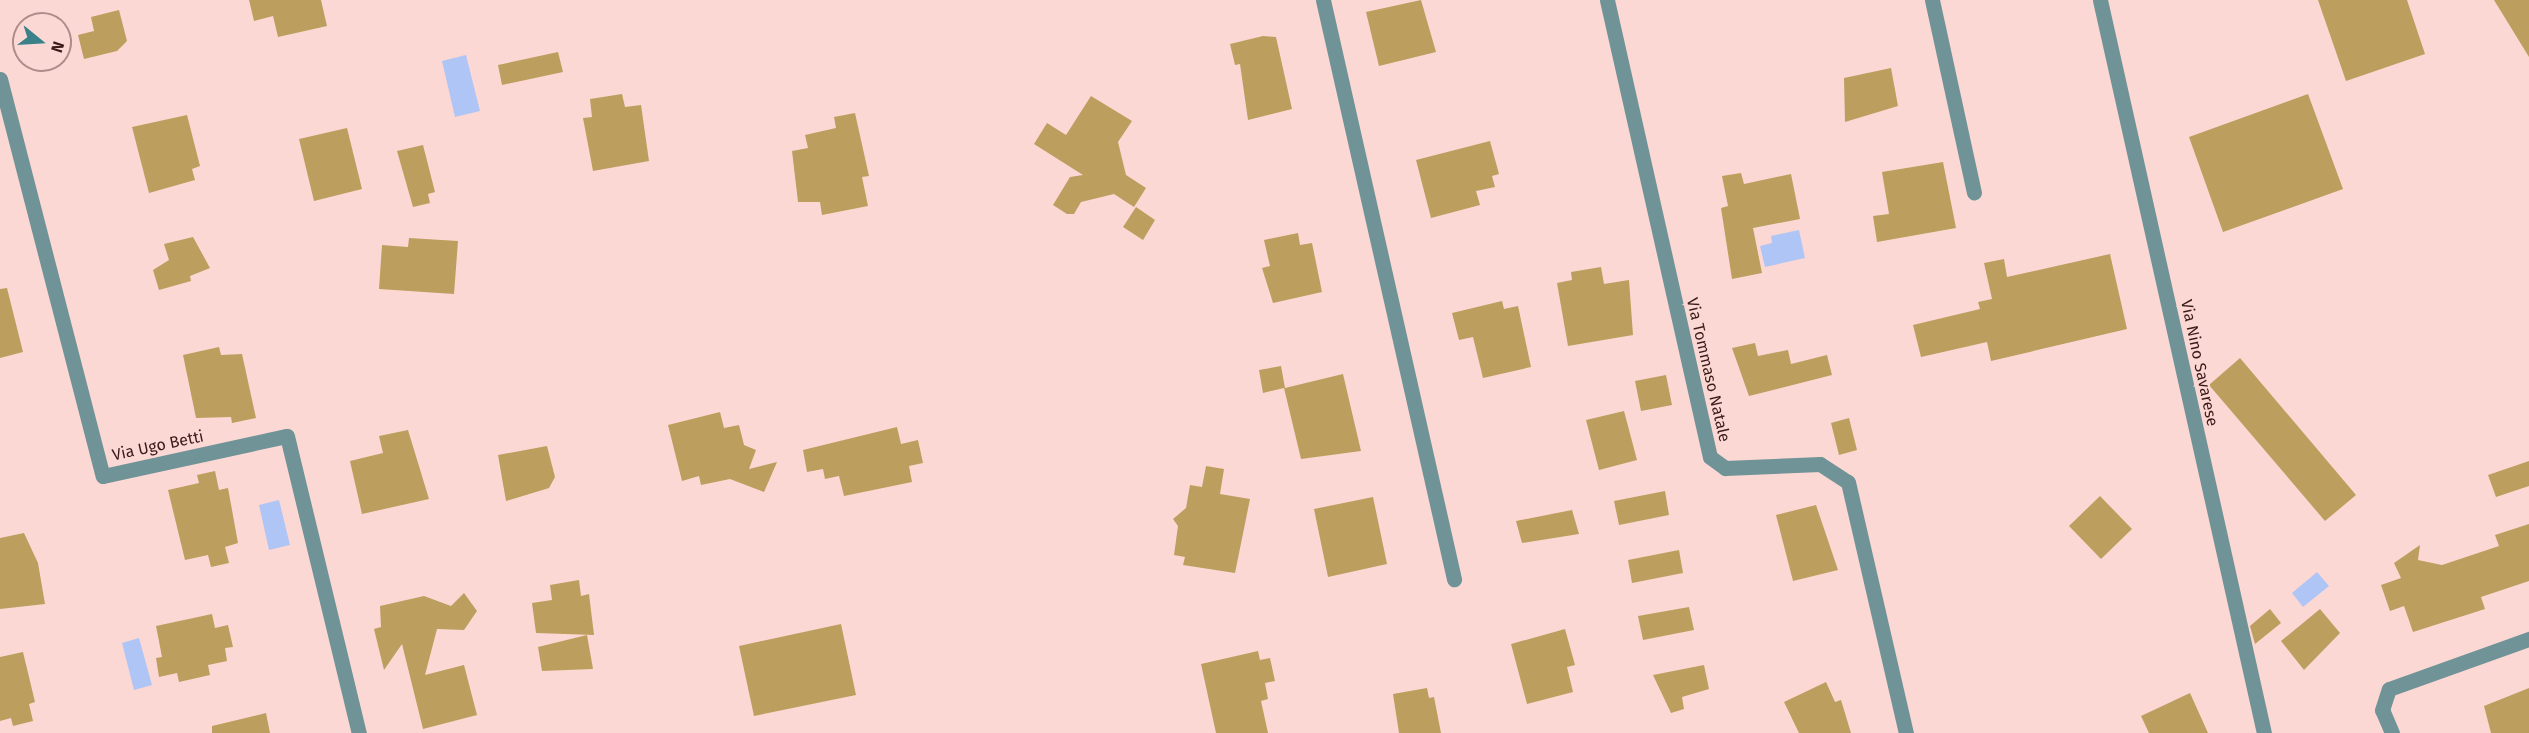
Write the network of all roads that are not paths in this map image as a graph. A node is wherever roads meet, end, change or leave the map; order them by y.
1 (1323, 0) edge
2 (1607, 0) edge
3 (1932, 0) edge
4 (2100, 0) edge
5 (0, 79) edge
6 (1974, 192) dead end
7 (1455, 579) dead end
8 (2529, 639) edge
9 (359, 733) edge
10 (1906, 733) edge
11 (2264, 733) edge
12 (2392, 733) edge

1 - 7 street
2 - 10 street, Via Tommaso Natale
3 - 6 street
4 - 11 street, Via Nino Savarese
5 - 9 street, Via Ugo Betti
8 - 12 street

